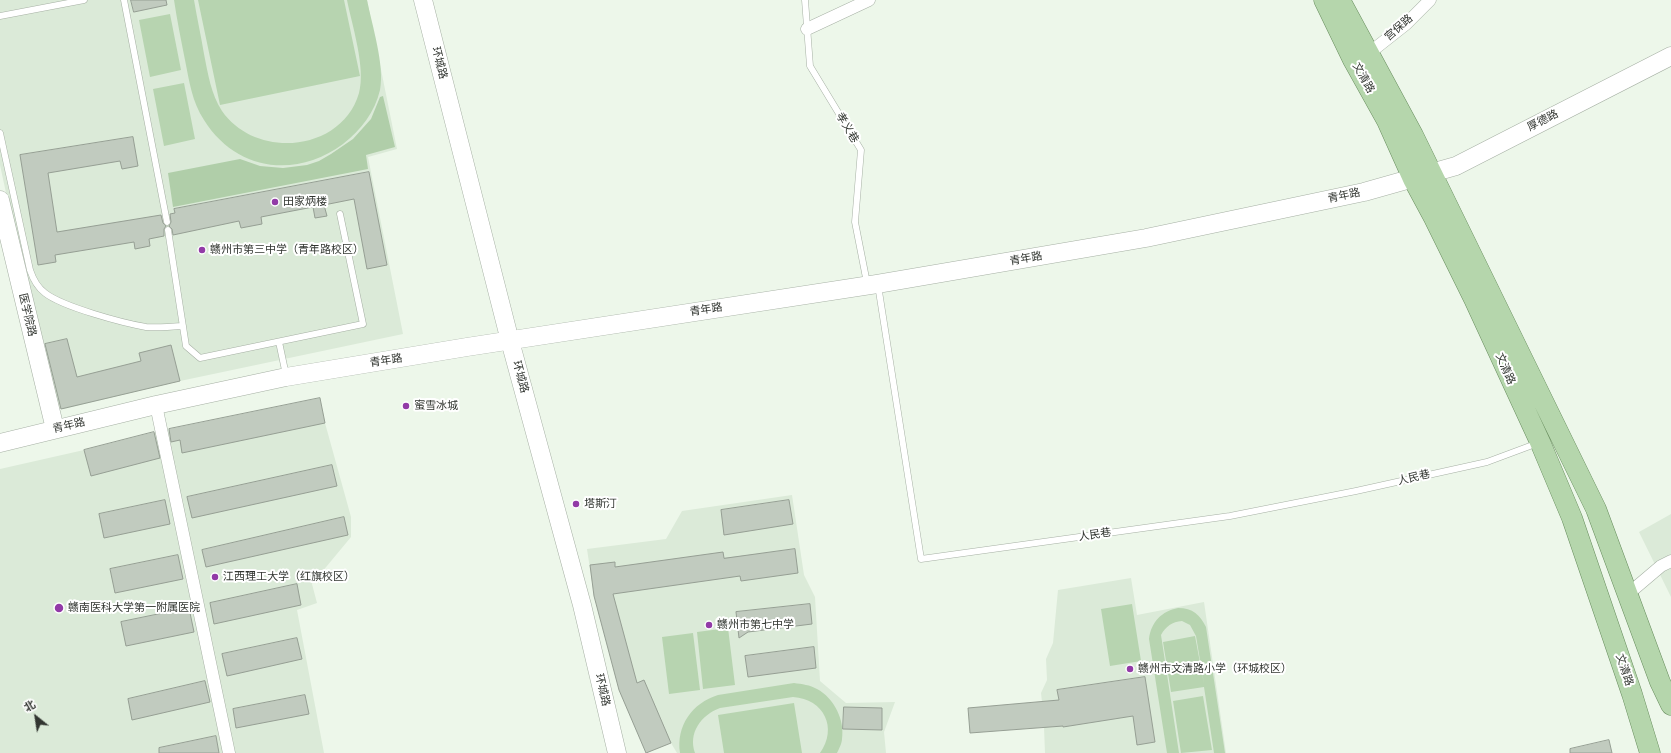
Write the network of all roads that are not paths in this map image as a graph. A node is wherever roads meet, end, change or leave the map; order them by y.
1 (84, 0) edge
2 (124, 0) edge
3 (424, 0) edge
4 (805, 0) edge
5 (869, 0) edge
6 (1324, 0) edge
7 (1340, 0) edge
8 (1430, 0) edge
9 (0, 16) edge
10 (807, 28) junction
11 (1368, 54) junction
12 (1671, 56) edge
13 (0, 133) edge
14 (1422, 176) junction
15 (0, 200) edge
16 (340, 214) dead end
17 (167, 222) dead end
18 (168, 230) dead end
19 (873, 284) junction
20 (183, 326) junction
21 (510, 341) junction
22 (279, 342) junction
23 (286, 377) junction
24 (156, 405) junction
25 (55, 429) junction
26 (1540, 442) junction
27 (0, 443) edge
28 (1671, 560) edge
29 (1628, 594) junction
30 (1671, 705) edge
31 (229, 753) edge
32 (617, 753) edge
33 (1650, 753) edge

1 - 9 lane
2 - 17 lane
3 - 21 street, 环城路
4 - 10 lane, 孝义巷
5 - 10 street
6 - 14 main road, 文清路
7 - 11 main road, 文清路
8 - 11 street, 宫保路
10 - 19 lane, 孝义巷
11 - 14 main road, 文清路
12 - 14 street, 厚德路
13 - 20 lane
14 - 19 street, 青年路
14 - 26 main road, 文清路
14 - 29 main road, 文清路
15 - 25 street, 医学院路
16 - 22 lane
18 - 20 lane
19 - 21 street, 青年路
19 - 26 lane, 人民巷
20 - 22 lane
21 - 23 street, 青年路
21 - 32 street, 环城路
22 - 23 lane
23 - 24 street, 青年路
24 - 25 street, 青年路
24 - 31 street
25 - 27 street, 青年路
26 - 33 main road, 文清路
28 - 29 street
29 - 30 main road, 文清路

